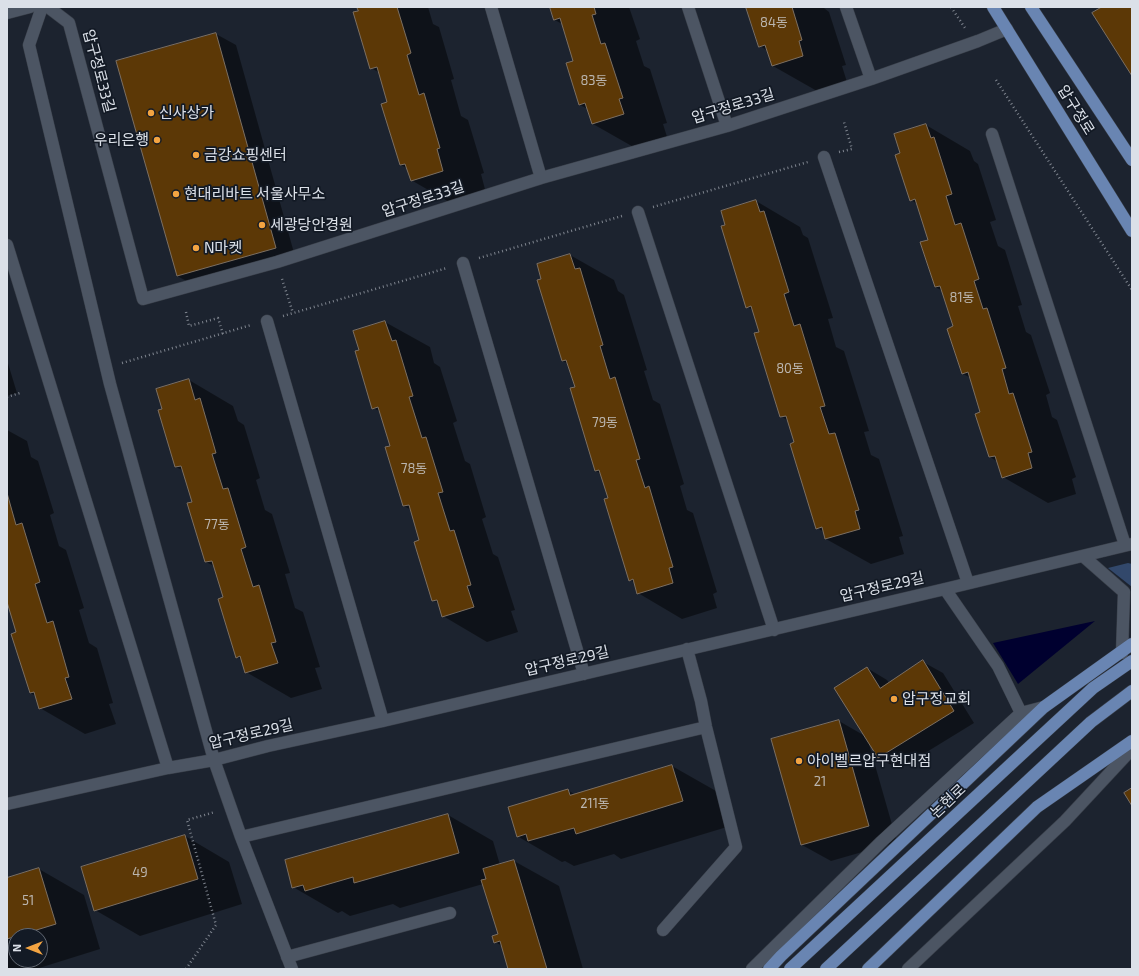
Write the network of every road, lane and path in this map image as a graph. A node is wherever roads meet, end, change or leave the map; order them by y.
1 (30, 7) edge
2 (42, 7) edge
3 (48, 7) edge
4 (490, 7) edge
5 (688, 7) edge
6 (846, 7) edge
7 (951, 7) edge
8 (993, 7) edge
9 (1031, 7) edge
10 (7, 13) edge
11 (1007, 29) junction
12 (967, 32) dead end
13 (871, 79) junction
14 (996, 80) dead end
15 (844, 122) dead end
16 (727, 126) junction
17 (992, 134) dead end
18 (852, 149) dead end
19 (824, 157) dead end
20 (1132, 160) edge
21 (541, 178) junction
22 (638, 212) dead end
23 (1132, 231) edge
24 (7, 245) edge
25 (277, 262) junction
26 (463, 263) dead end
27 (1132, 290) edge
28 (186, 312) dead end
29 (293, 313) dead end
30 (267, 321) dead end
31 (223, 334) dead end
32 (20, 393) dead end
33 (7, 397) edge
34 (1129, 545) edge
35 (1083, 556) junction
36 (968, 583) junction
37 (945, 589) junction
38 (774, 630) junction
39 (1132, 644) edge
40 (687, 649) junction
41 (1122, 653) junction
42 (1132, 661) edge
43 (584, 674) junction
44 (1132, 691) edge
45 (1044, 707) junction
46 (1021, 713) junction
47 (383, 721) junction
48 (706, 727) junction
49 (1132, 741) edge
50 (1132, 749) edge
51 (214, 760) junction
52 (168, 768) junction
53 (8, 802) edge
54 (231, 808) junction
55 (241, 837) junction
56 (450, 913) dead end
57 (663, 930) dead end
58 (287, 957) junction
59 (186, 969) edge
60 (292, 969) edge
61 (752, 969) edge
62 (769, 969) edge
63 (790, 969) edge
64 (826, 969) edge
65 (868, 969) edge
66 (908, 969) edge

1 - 10 street
2 - 51 street
3 - 25 street, 압구정로33길
4 - 21 street
5 - 16 street
6 - 13 street
7 - 12 path
8 - 11 main road, 압구정로
9 - 20 main road, 압구정로
11 - 13 street, 압구정로33길
11 - 23 main road, 압구정로
13 - 16 street, 압구정로33길
14 - 27 path
15 - 18 path
16 - 21 street, 압구정로33길
17 - 34 street
19 - 36 street
21 - 25 street, 압구정로33길
22 - 38 street
24 - 52 street
25 - 29 path
26 - 43 street
28 - 31 path
30 - 47 street
32 - 33 path
34 - 35 street, 압구정로29길
35 - 36 street, 압구정로29길
35 - 41 street
36 - 37 street, 압구정로29길
37 - 38 street, 압구정로29길
37 - 46 street
38 - 40 street, 압구정로29길
39 - 41 main road
40 - 43 street, 압구정로29길
40 - 48 street
41 - 45 main road
42 - 63 main road, 논현로
43 - 47 street, 압구정로29길
44 - 64 main road
45 - 46 street
45 - 62 main road
46 - 61 street
47 - 51 street, 압구정로29길
48 - 55 street
48 - 57 street
49 - 65 main road
50 - 66 street
51 - 52 street, 압구정로29길
51 - 54 street
52 - 53 street, 압구정로29길
54 - 55 street
54 - 59 path
55 - 58 street
56 - 58 street
58 - 60 street

